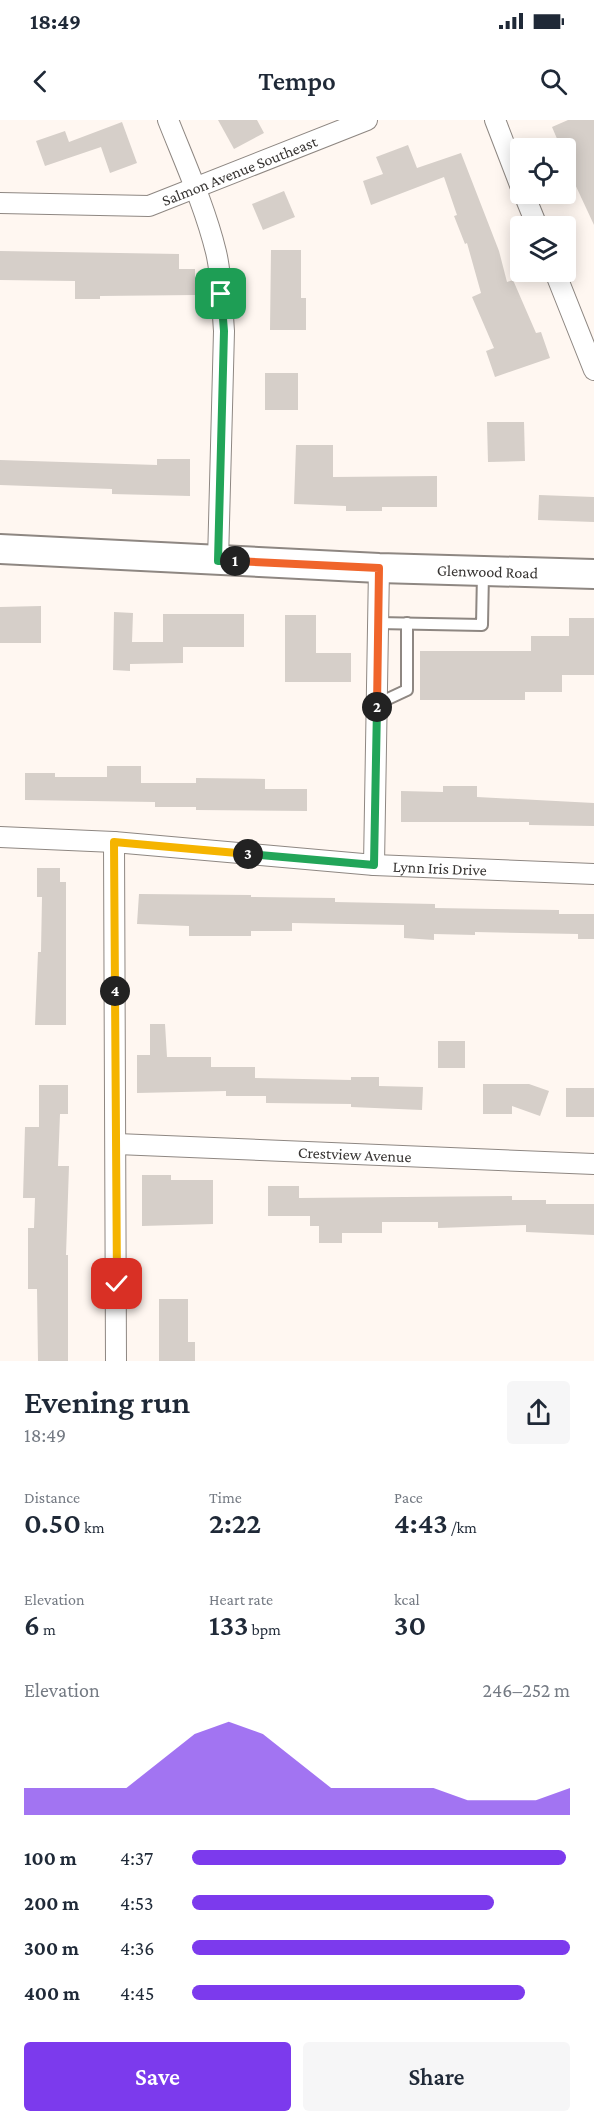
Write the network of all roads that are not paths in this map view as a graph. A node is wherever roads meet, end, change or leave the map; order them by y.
1 (168, 120) edge
2 (367, 120) edge
3 (495, 120) edge
4 (510, 159) edge
5 (195, 190) junction
6 (0, 203) edge
7 (559, 282) edge
8 (594, 370) edge
9 (0, 549) edge
10 (218, 561) junction
11 (379, 568) junction
12 (483, 570) junction
13 (594, 574) edge
14 (378, 623) junction
15 (407, 623) junction
16 (377, 704) junction
17 (0, 837) edge
18 (114, 842) junction
19 (374, 865) junction
20 (594, 874) edge
21 (117, 1144) junction
22 (594, 1164) edge
23 (116, 1361) edge

1 - 5 street
2 - 5 street, Salmon Avenue Southeast
3 - 4 street
5 - 6 street, Salmon Avenue Southeast
5 - 10 street
7 - 8 street
9 - 10 main road, Glenwood Road
10 - 11 main road, Glenwood Road
11 - 12 main road, Glenwood Road
11 - 14 street
12 - 13 main road, Glenwood Road
12 - 15 lane
14 - 15 lane
14 - 16 street
15 - 16 lane
16 - 19 street
17 - 18 street, Lynn Iris Drive
18 - 19 street, Lynn Iris Drive
18 - 21 street
19 - 20 street, Lynn Iris Drive
21 - 22 street, Crestview Avenue
21 - 23 street

